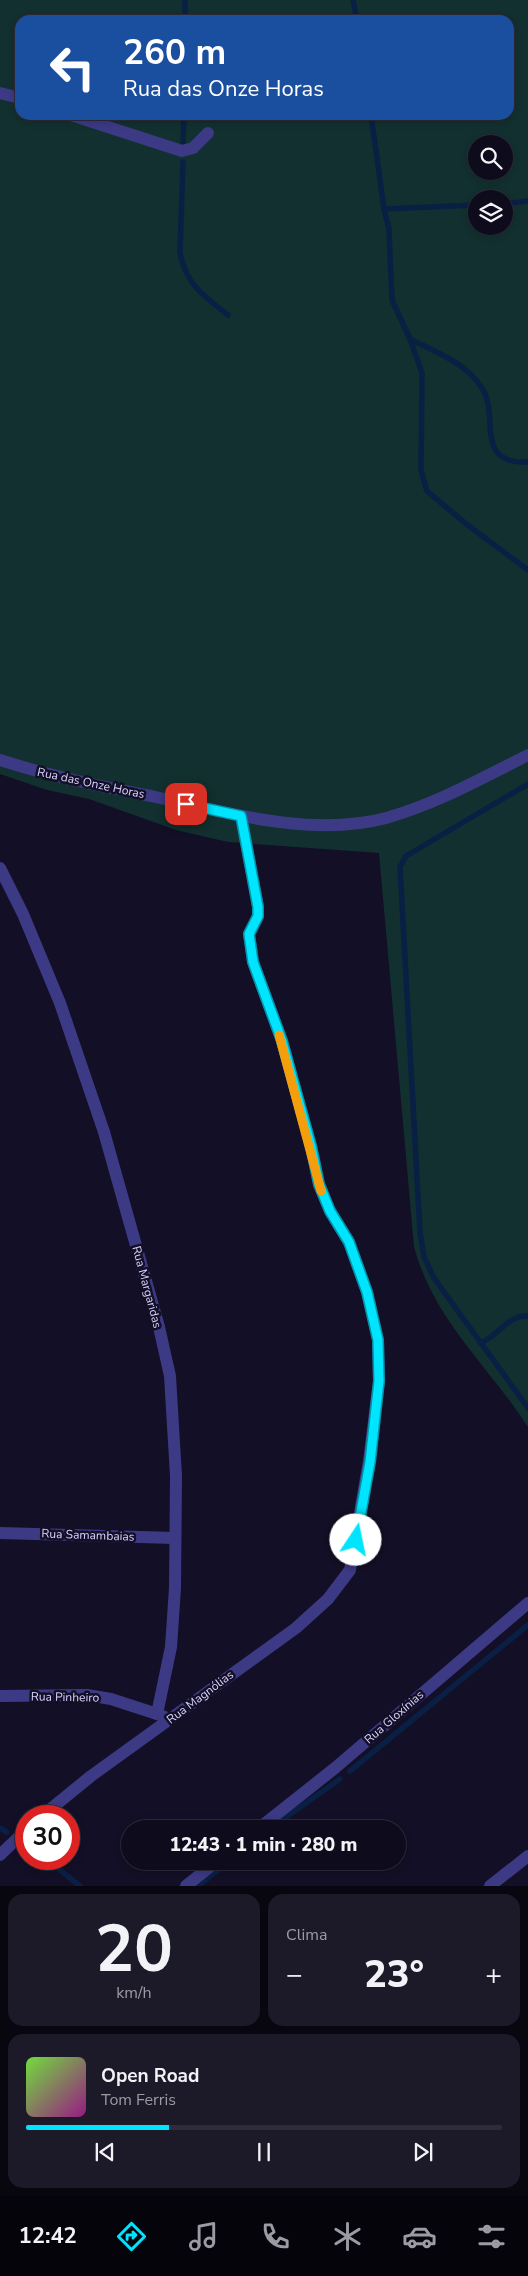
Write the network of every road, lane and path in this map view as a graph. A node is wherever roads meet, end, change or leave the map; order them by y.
1 (0, 93) edge
2 (15, 97) edge
3 (86, 120) edge
4 (208, 133) dead end
5 (528, 755) edge
6 (0, 760) edge
7 (241, 816) junction
8 (0, 868) edge
9 (0, 1533) edge
10 (176, 1538) junction
11 (528, 1602) edge
12 (0, 1696) edge
13 (157, 1714) junction
14 (170, 1720) junction
15 (55, 1805) edge
16 (269, 1820) edge
17 (15, 1840) edge
18 (0, 1854) edge
19 (528, 1856) edge
20 (206, 1870) edge
21 (186, 1886) edge
22 (490, 1886) edge

1 - 2 street
3 - 4 street
5 - 7 street, Rua das Onze Horas
6 - 7 street, Rua das Onze Horas
7 - 14 street, Rua Magnólias
8 - 10 street, Rua Margaridas
9 - 10 street, Rua Samambaias
10 - 13 street, Rua Margaridas
11 - 16 street, Rua Gloxínias
12 - 13 street, Rua Pinheiro
13 - 14 street
14 - 15 street, Rua Magnólias
17 - 18 street
19 - 22 street
20 - 21 street

